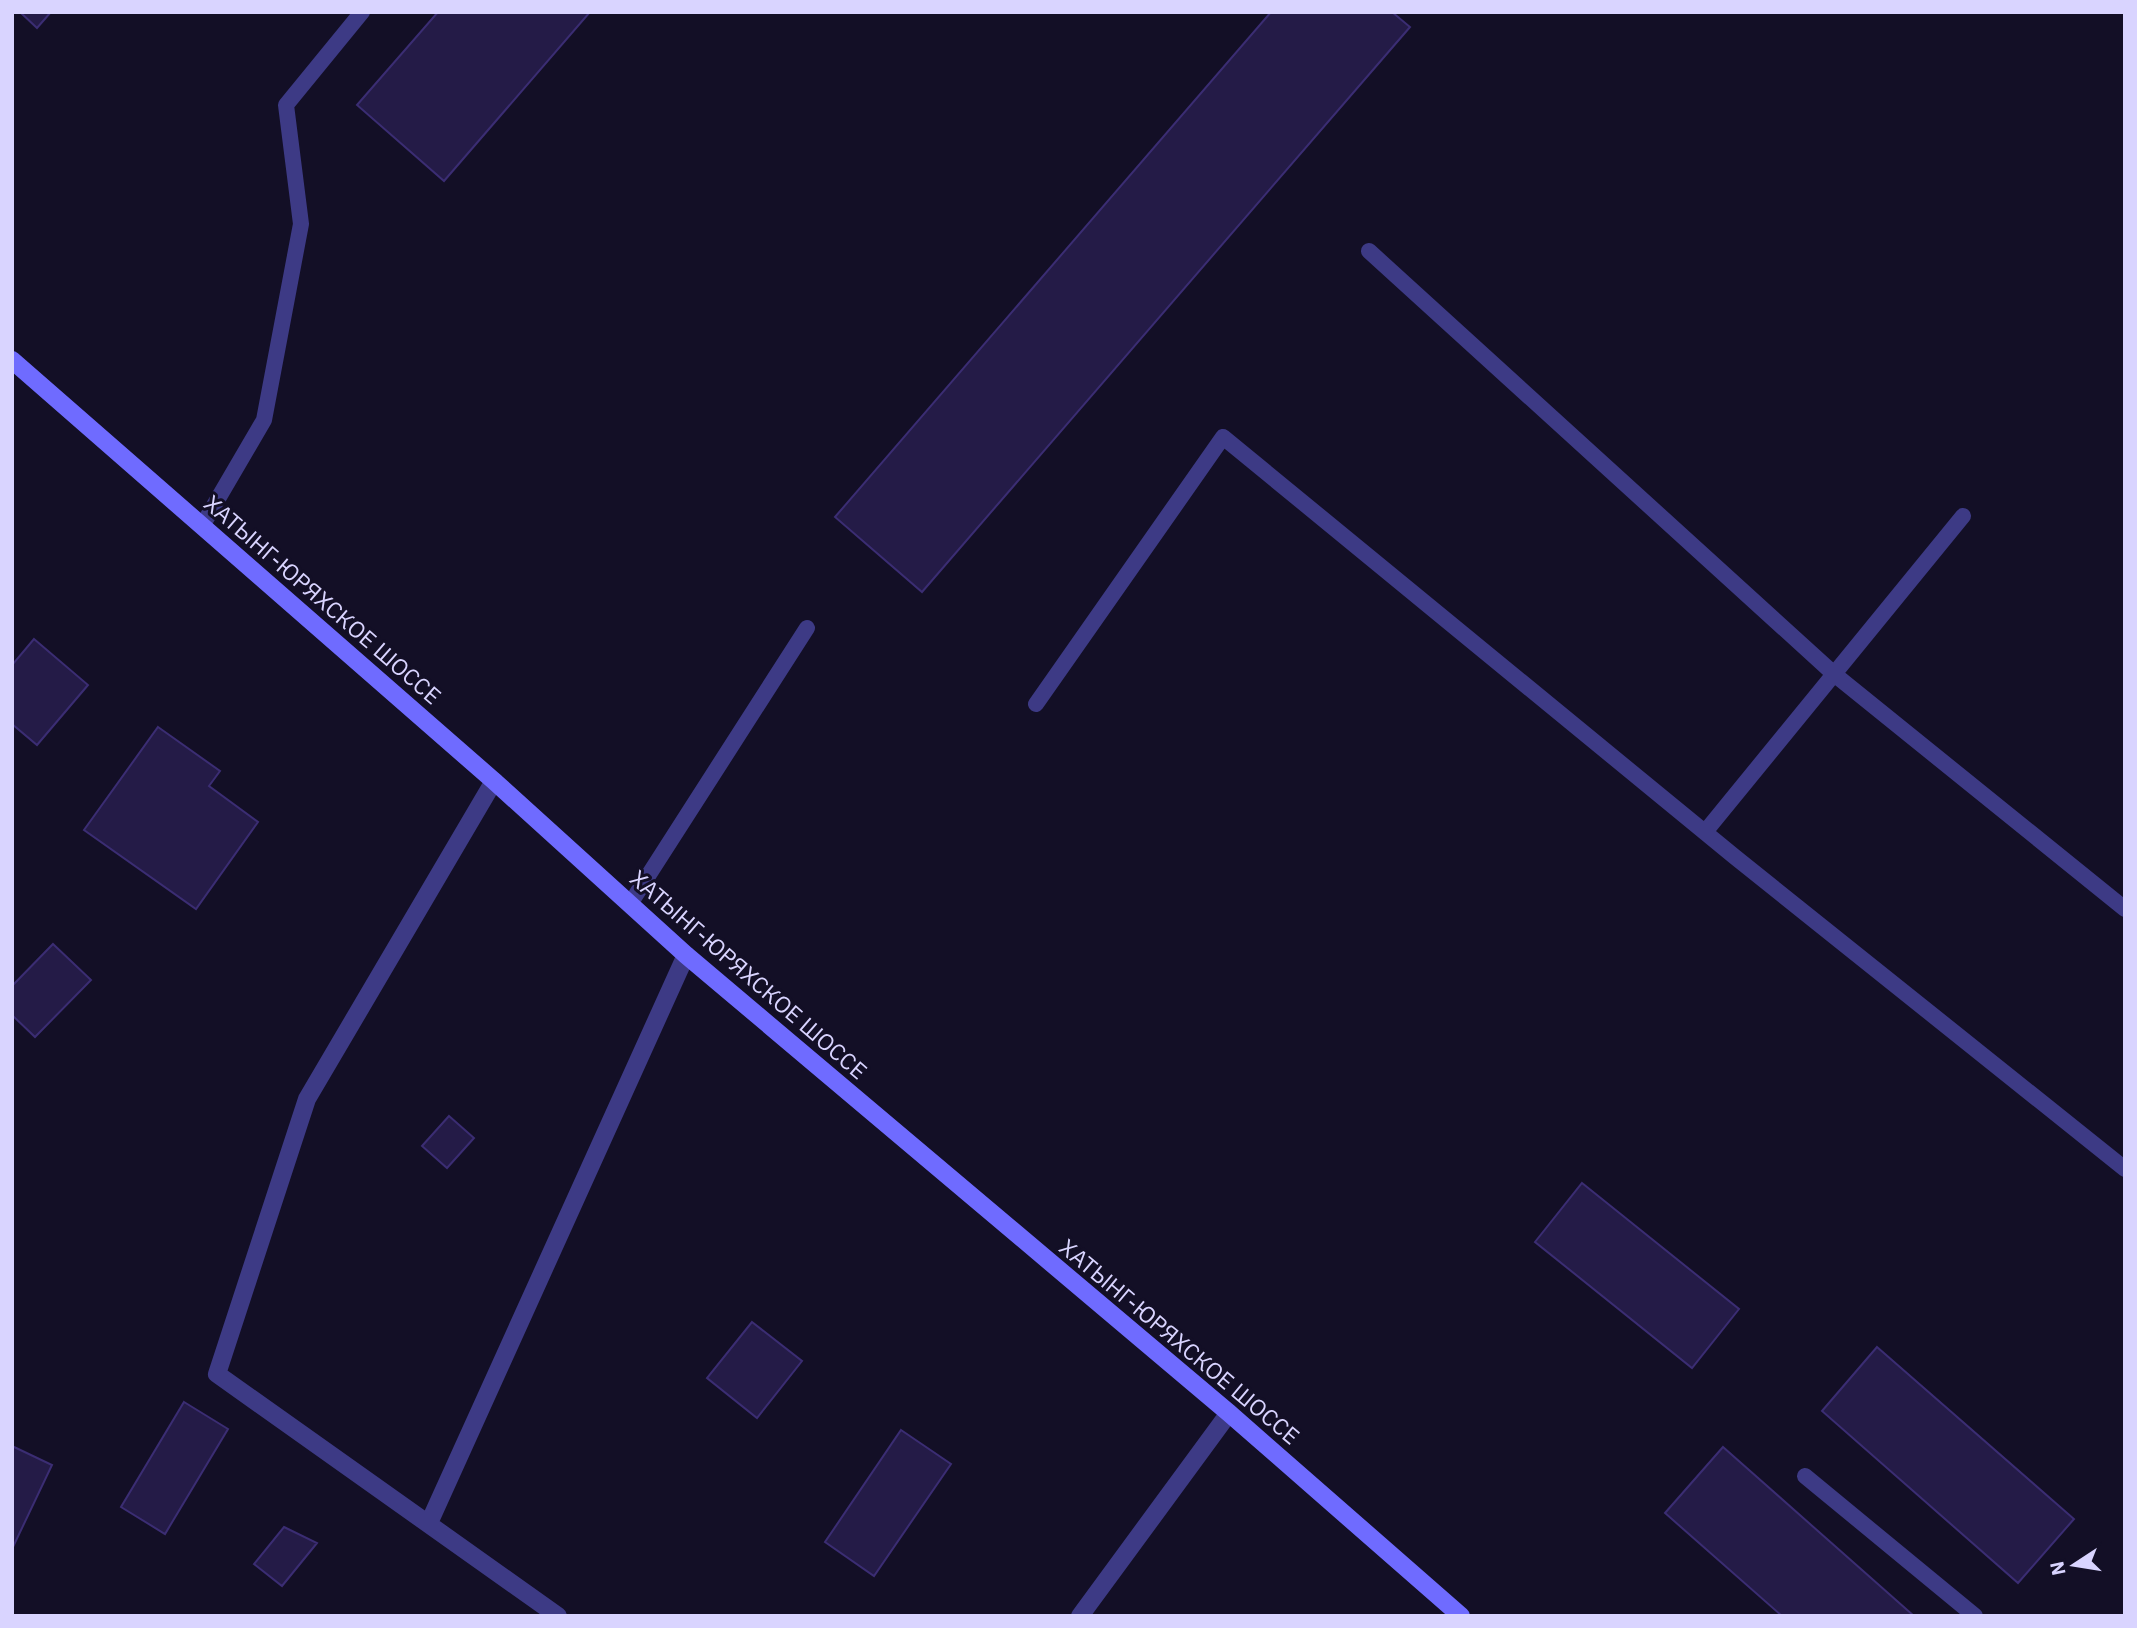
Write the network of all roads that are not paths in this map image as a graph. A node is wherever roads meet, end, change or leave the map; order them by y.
1 (362, 12) edge
2 (1370, 251) dead end
3 (12, 360) edge
4 (1963, 516) dead end
5 (202, 526) junction
6 (807, 628) dead end
7 (1834, 674) junction
8 (1036, 704) dead end
9 (494, 780) junction
10 (1705, 832) junction
11 (630, 904) junction
12 (2125, 909) edge
13 (686, 955) junction
14 (2125, 1170) edge
15 (1229, 1413) junction
16 (1805, 1476) dead end
17 (429, 1523) junction
18 (558, 1616) edge
19 (1080, 1616) edge
20 (1461, 1616) edge
21 (1975, 1616) edge

1 - 5 lane
2 - 7 lane
3 - 5 main road, ХАТЫНГ-ЮРЯХСКОЕ ШОССЕ
4 - 7 lane
5 - 9 main road, ХАТЫНГ-ЮРЯХСКОЕ ШОССЕ
6 - 11 lane
7 - 10 lane
7 - 12 lane
8 - 10 lane
9 - 11 main road, ХАТЫНГ-ЮРЯХСКОЕ ШОССЕ
9 - 17 street
10 - 14 lane
11 - 13 main road, ХАТЫНГ-ЮРЯХСКОЕ ШОССЕ
13 - 15 main road, ХАТЫНГ-ЮРЯХСКОЕ ШОССЕ
13 - 17 street
15 - 19 street
15 - 20 main road, ХАТЫНГ-ЮРЯХСКОЕ ШОССЕ
16 - 21 lane
17 - 18 street

